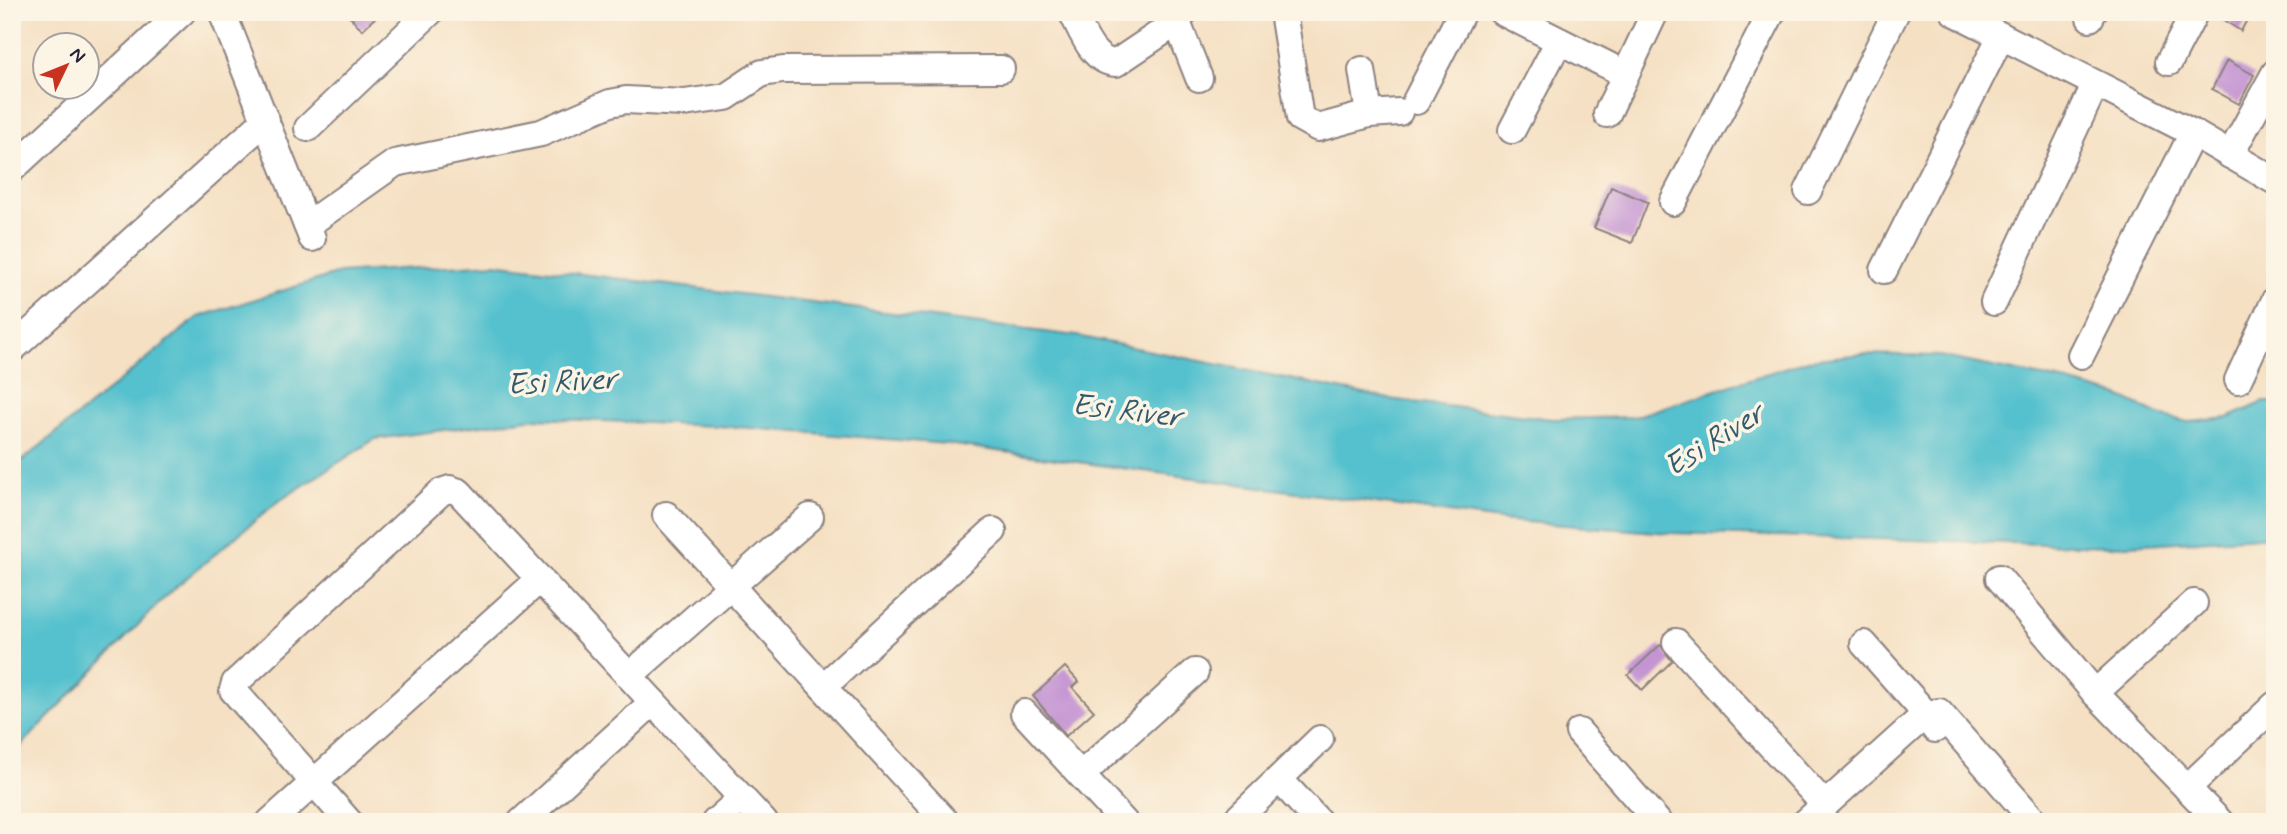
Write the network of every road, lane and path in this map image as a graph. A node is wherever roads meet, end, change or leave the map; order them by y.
1 (183, 12) edge
2 (222, 12) edge
3 (430, 12) edge
4 (1072, 12) edge
5 (1283, 12) edge
6 (1462, 12) edge
7 (1502, 12) edge
8 (1655, 12) edge
9 (1772, 12) edge
10 (1896, 12) edge
11 (1954, 12) edge
12 (2195, 12) edge
13 (1181, 17) edge
14 (2001, 36) junction
15 (1559, 41) junction
16 (2169, 62) dead end
17 (1001, 69) dead end
18 (1362, 70) dead end
19 (2275, 73) edge
20 (1625, 74) junction
21 (1199, 78) dead end
22 (2095, 85) junction
23 (1369, 114) junction
24 (1607, 114) dead end
25 (266, 120) junction
26 (308, 128) dead end
27 (1512, 130) dead end
28 (2193, 133) junction
29 (2230, 155) junction
30 (12, 169) edge
31 (2275, 180) edge
32 (1808, 191) dead end
33 (1673, 202) dead end
34 (1884, 270) dead end
35 (2275, 300) edge
36 (1994, 302) dead end
37 (12, 349) edge
38 (2081, 355) dead end
39 (2238, 380) dead end
40 (666, 515) dead end
41 (810, 517) dead end
42 (993, 531) dead end
43 (1999, 578) dead end
44 (540, 579) junction
45 (731, 586) junction
46 (2194, 603) dead end
47 (1676, 642) dead end
48 (1864, 645) dead end
49 (1195, 671) dead end
50 (629, 676) junction
51 (823, 687) junction
52 (2095, 693) junction
53 (653, 702) junction
54 (2275, 705) edge
55 (1024, 713) dead end
56 (1926, 714) junction
57 (1579, 732) dead end
58 (1320, 738) dead end
59 (1082, 775) junction
60 (1279, 779) junction
61 (313, 781) junction
62 (2187, 788) junction
63 (742, 798) junction
64 (1815, 813) edge
65 (2022, 819) edge
66 (270, 822) edge
67 (349, 822) edge
68 (521, 822) edge
69 (715, 822) edge
70 (764, 822) edge
71 (946, 822) edge
72 (1124, 822) edge
73 (1234, 822) edge
74 (1319, 822) edge
75 (1658, 822) edge
76 (2220, 822) edge

1 - 30 street
2 - 25 street
3 - 26 street
4 - 13 street
5 - 23 street
6 - 23 street
7 - 15 street
8 - 20 street
9 - 33 street
10 - 32 street
11 - 14 street
12 - 16 street
13 - 21 street
14 - 22 street
14 - 34 street
15 - 20 street
15 - 27 street
17 - 25 street
18 - 23 street
19 - 29 street
20 - 24 street
22 - 28 street
22 - 36 street
25 - 37 street
28 - 29 street
28 - 38 street
29 - 31 street
35 - 39 street
40 - 45 street
41 - 45 street
42 - 51 street
43 - 52 street
44 - 50 street
44 - 61 street
44 - 61 street
45 - 50 street
45 - 51 street
46 - 52 street
47 - 64 street
48 - 56 street
49 - 59 street
50 - 53 street
51 - 71 street
52 - 62 street
53 - 63 street
53 - 68 street
54 - 62 street
55 - 59 street
56 - 64 street
56 - 65 street
57 - 75 street
58 - 60 street
59 - 72 street
60 - 73 street
60 - 74 street
61 - 66 street
61 - 67 street
62 - 76 street
63 - 69 street
63 - 70 street

